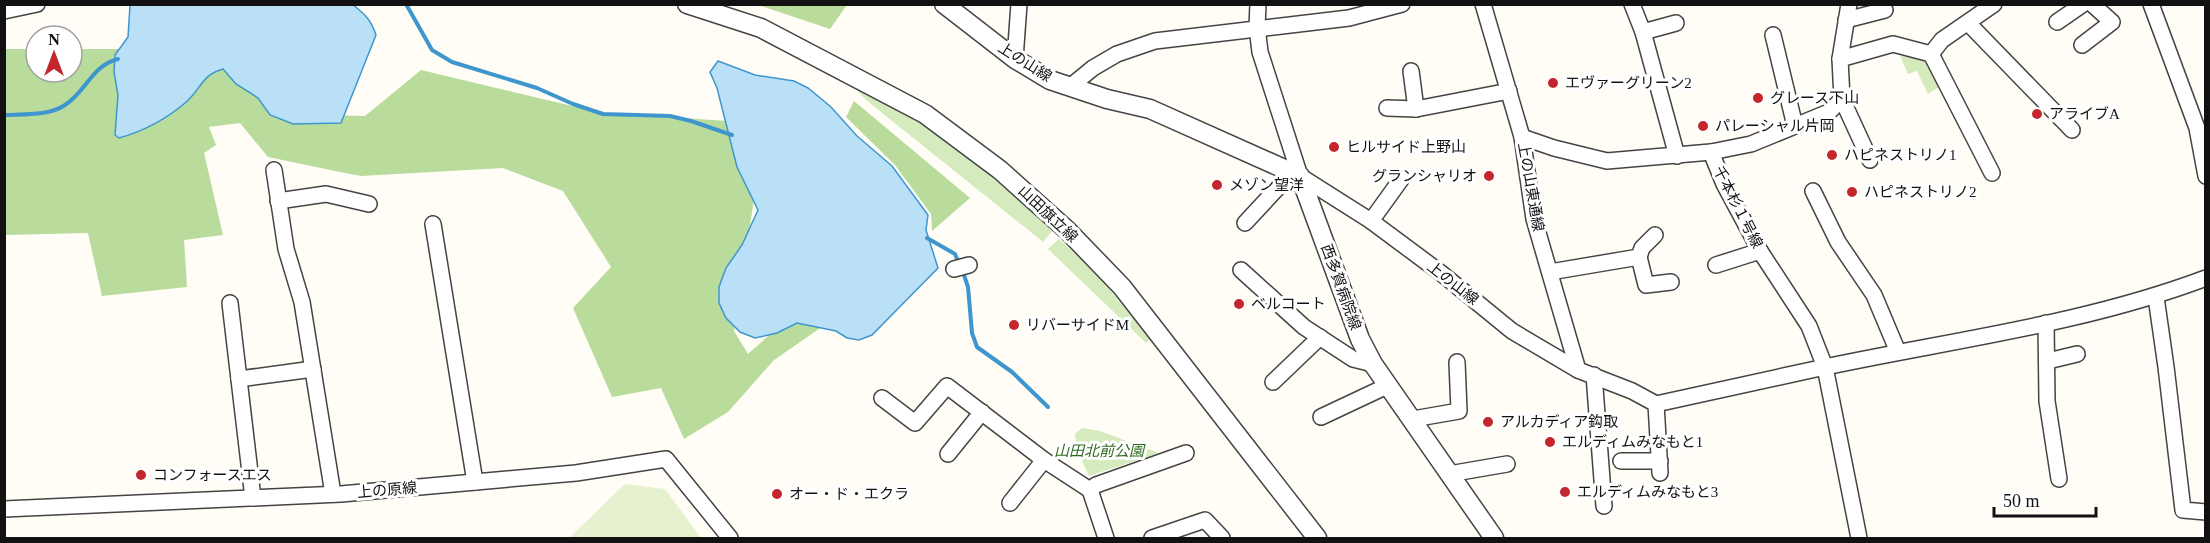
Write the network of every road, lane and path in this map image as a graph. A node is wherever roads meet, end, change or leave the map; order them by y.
1 (37, 4) edge
2 (687, 4) edge
3 (944, 4) edge
4 (1019, 4) edge
5 (1258, 4) edge
6 (1402, 4) edge
7 (1483, 4) edge
8 (1632, 4) edge
9 (1994, 4) edge
10 (2083, 4) edge
11 (2092, 4) edge
12 (2151, 4) edge
13 (1885, 10) dead end
14 (4, 11) edge
15 (1848, 12) edge
16 (2057, 22) dead end
17 (1676, 23) dead end
18 (1968, 23) junction
19 (1257, 27) junction
20 (1643, 32) junction
21 (1773, 35) dead end
22 (2082, 45) dead end
23 (1931, 54) junction
24 (1015, 59) junction
25 (1840, 59) junction
26 (1411, 71) dead end
27 (1071, 86) junction
28 (1509, 91) junction
29 (1842, 99) junction
30 (1387, 108) dead end
31 (1416, 109) junction
32 (1796, 126) junction
33 (2201, 126) edge
34 (2072, 130) dead end
35 (1522, 137) junction
36 (1711, 152) junction
37 (1677, 156) junction
38 (1870, 160) dead end
39 (274, 170) dead end
40 (1992, 173) dead end
41 (1300, 176) junction
42 (2205, 176) edge
43 (1402, 178) dead end
44 (1813, 191) dead end
45 (278, 201) junction
46 (369, 204) dead end
47 (1371, 221) junction
48 (1245, 223) dead end
49 (433, 224) dead end
50 (1655, 235) dead end
51 (1760, 251) junction
52 (1639, 257) junction
53 (1716, 265) dead end
54 (1241, 270) dead end
55 (1550, 272) junction
56 (2205, 278) edge
57 (1671, 282) dead end
58 (2156, 297) junction
59 (230, 303) dead end
60 (2046, 323) junction
61 (1320, 337) junction
62 (1898, 352) junction
63 (2078, 354) dead end
64 (2048, 361) junction
65 (1457, 362) dead end
66 (1373, 364) junction
67 (1825, 367) junction
68 (313, 369) junction
69 (1578, 370) junction
70 (1594, 375) junction
71 (239, 378) junction
72 (1273, 382) dead end
73 (1389, 385) junction
74 (882, 398) dead end
75 (1656, 404) junction
76 (982, 412) junction
77 (1321, 417) dead end
78 (1413, 419) junction
79 (1186, 453) dead end
80 (948, 454) dead end
81 (1044, 460) junction
82 (1621, 461) dead end
83 (1507, 464) dead end
84 (1449, 474) junction
85 (2059, 479) dead end
86 (475, 482) junction
87 (1090, 490) junction
88 (333, 494) junction
89 (253, 498) junction
90 (1010, 502) dead end
91 (1604, 506) dead end
92 (4, 509) edge
93 (2205, 512) edge
94 (730, 538) edge
95 (1106, 538) edge
96 (1152, 538) edge
97 (1222, 538) edge
98 (1317, 538) edge
99 (1494, 538) edge
100 (1859, 538) edge

1 - 14 street
2 - 98 street, 山田旗立線
3 - 24 street, 上の山線
4 - 24 street
5 - 19 street, 西多賀病院線
6 - 19 street
7 - 28 street, 上の山東通線
8 - 20 street
9 - 18 street
10 - 16 street
11 - 22 street
12 - 33 street
13 - 15 street
15 - 25 street
17 - 20 street
18 - 23 street
18 - 34 street
19 - 27 street
19 - 41 street, 西多賀病院線
20 - 37 street
21 - 32 street
23 - 25 street
23 - 40 street
24 - 27 street, 上の山線
25 - 29 street
26 - 31 street
27 - 41 street, 上の山線
28 - 31 street
28 - 35 street, 上の山東通線
29 - 32 street
29 - 38 street
30 - 31 street
32 - 36 street
33 - 42 street
35 - 37 street, 千本杉１号線
35 - 55 street, 上の山東通線
36 - 37 street, 千本杉１号線
36 - 51 street, 千本杉１号線
39 - 45 street
41 - 47 street, 上の山線
41 - 48 street
41 - 66 street, 西多賀病院線
43 - 47 street
44 - 62 street
45 - 46 street
45 - 68 street
47 - 69 street, 上の山線
49 - 86 street
50 - 52 street
51 - 53 street
51 - 67 street, 千本杉１号線
52 - 55 street
52 - 57 street
54 - 61 street
55 - 69 street, 上の山東通線
56 - 58 street
58 - 60 street
58 - 93 street
59 - 71 street
60 - 62 street
60 - 64 street
61 - 66 street
61 - 72 street
62 - 67 street
63 - 64 street
64 - 85 street
65 - 78 street
66 - 73 street, 西多賀病院線
67 - 75 street
67 - 100 street
68 - 71 street
68 - 88 street
69 - 70 street, 上の山線
70 - 75 street, 上の山線
70 - 91 street
71 - 89 street
73 - 77 street
73 - 78 street, 西多賀病院線
74 - 76 street
75 - 82 street
76 - 80 street
76 - 81 street
78 - 84 street, 西多賀病院線
79 - 87 street
81 - 87 street
81 - 90 street
83 - 84 street
84 - 99 street, 西多賀病院線
86 - 88 street, 上の原線
86 - 94 street, 上の原線
87 - 95 street
88 - 89 street, 上の原線
89 - 92 street, 上の原線
96 - 97 street

